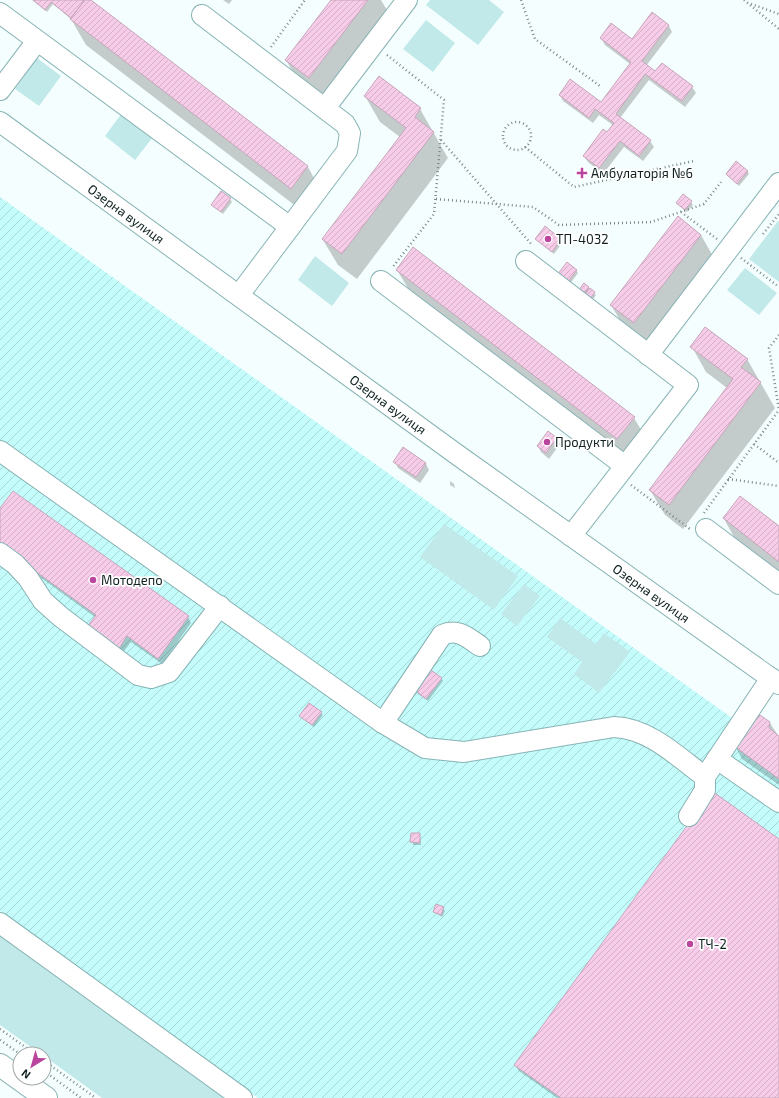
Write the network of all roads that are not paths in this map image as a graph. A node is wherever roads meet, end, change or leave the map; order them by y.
1 (407, 0) edge
2 (0, 13) edge
3 (202, 15) dead end
4 (37, 41) junction
5 (0, 90) edge
6 (325, 108) junction
7 (0, 122) edge
8 (778, 188) edge
9 (290, 227) junction
10 (526, 261) road end
11 (381, 281) road end
12 (239, 295) junction
13 (648, 355) junction
14 (0, 451) edge
15 (622, 471) junction
16 (701, 523) road end
17 (571, 536) junction
18 (0, 553) edge
19 (779, 584) edge
20 (220, 606) junction
21 (480, 646) dead end
22 (775, 681) edge
23 (383, 723) junction
24 (717, 759) junction
25 (705, 777) junction
26 (779, 802) edge
27 (688, 816) dead end
28 (0, 923) edge
29 (0, 1065) edge
30 (46, 1098) edge
31 (242, 1098) edge

1 - 6 street
2 - 4 street
3 - 6 street
4 - 5 street
4 - 9 street
6 - 9 street
7 - 12 street, Озерна вулиця
8 - 13 street
9 - 12 street
10 - 13 street
11 - 15 street
12 - 17 street, Озерна вулиця
13 - 15 street
14 - 20 street
15 - 17 street
16 - 19 street
17 - 22 street, Озерна вулиця
18 - 20 street
20 - 23 street
21 - 23 street
22 - 24 street
23 - 25 street
24 - 25 street
24 - 26 street
25 - 27 street
28 - 31 street
29 - 30 main road

